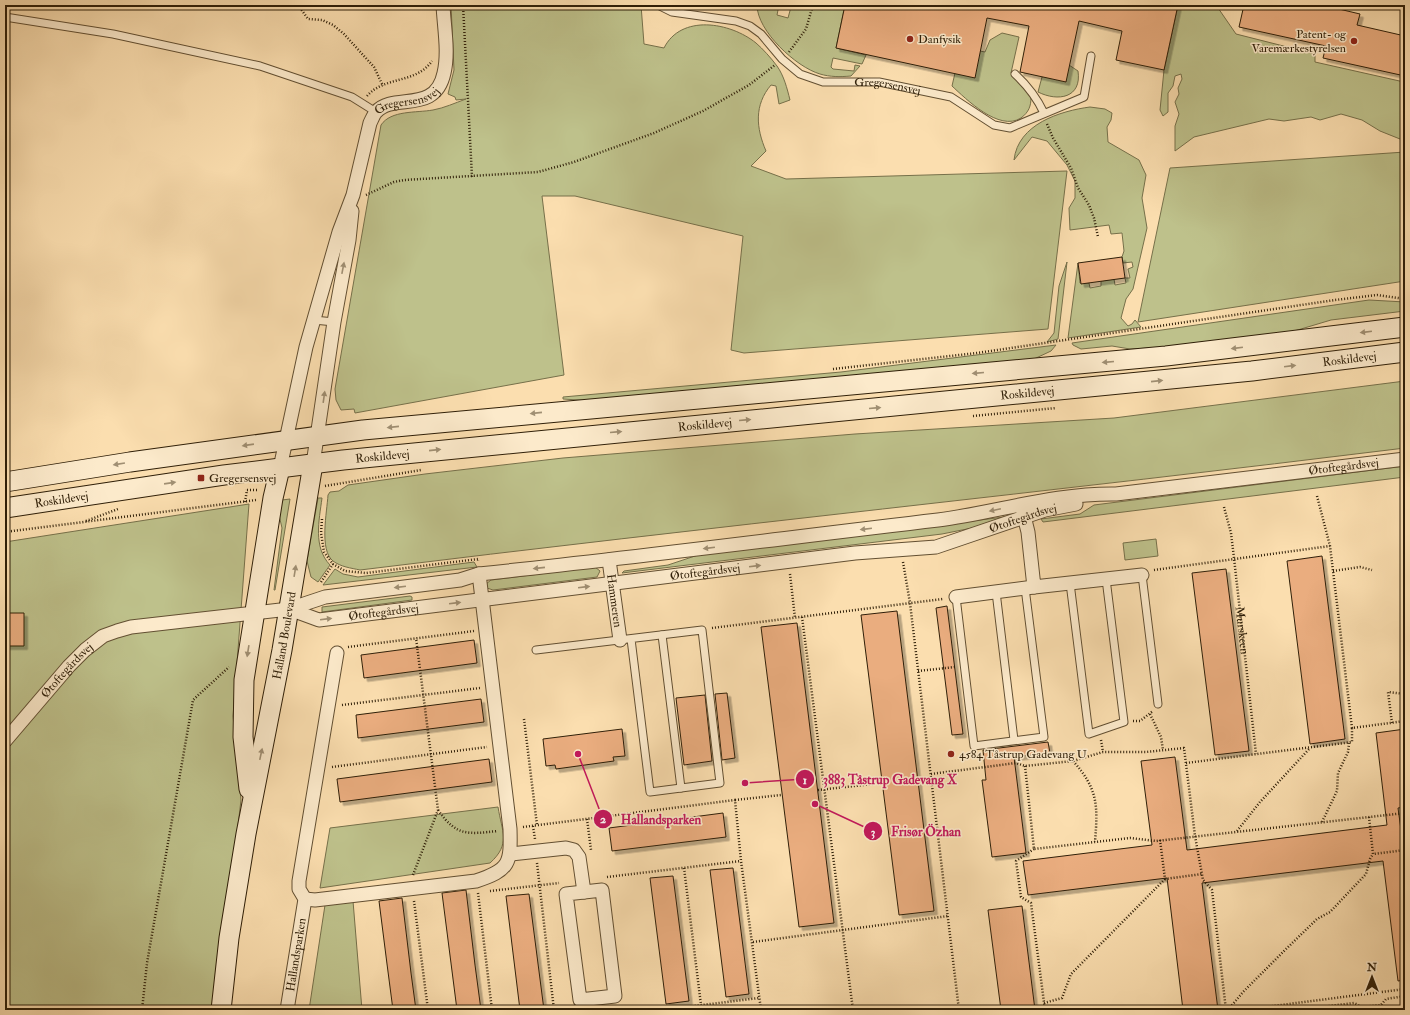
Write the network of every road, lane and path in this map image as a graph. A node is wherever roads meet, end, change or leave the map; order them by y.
1 (298, 5) edge
2 (443, 5) edge
3 (463, 5) edge
4 (658, 5) edge
5 (813, 5) edge
6 (5, 17) edge
7 (444, 40) junction
8 (1091, 56) dead end
9 (782, 59) junction
10 (1015, 74) dead end
11 (376, 112) junction
12 (1044, 113) junction
13 (472, 177) junction
14 (353, 195) junction
15 (1098, 237) dead end
16 (1405, 299) edge
17 (314, 320) junction
18 (334, 322) junction
19 (1405, 328) edge
20 (1405, 352) edge
21 (826, 369) dead end
22 (318, 435) junction
23 (286, 440) junction
24 (1405, 459) edge
25 (312, 464) junction
26 (280, 468) junction
27 (5, 482) edge
28 (324, 486) dead end
29 (246, 490) dead end
30 (307, 495) junction
31 (1317, 496) dead end
32 (273, 498) junction
33 (245, 502) junction
34 (1224, 507) dead end
35 (5, 508) edge
36 (1022, 511) junction
37 (322, 517) dead end
38 (5, 532) edge
39 (1330, 546) junction
40 (902, 550) junction
41 (1234, 558) junction
42 (609, 560) junction
43 (788, 561) junction
44 (333, 564) junction
45 (1372, 570) dead end
46 (1333, 571) junction
47 (479, 574) junction
48 (1142, 575) junction
49 (1106, 579) junction
50 (321, 582) dead end
51 (612, 583) junction
52 (1070, 583) junction
53 (1030, 588) junction
54 (996, 592) junction
55 (956, 597) junction
56 (482, 600) junction
57 (910, 603) junction
58 (289, 610) junction
59 (254, 613) junction
60 (795, 618) junction
61 (802, 618) junction
62 (485, 629) junction
63 (702, 630) junction
64 (662, 635) junction
65 (416, 638) junction
66 (625, 640) junction
67 (536, 650) dead end
68 (337, 653) joint
69 (232, 665) dead end
70 (964, 666) junction
71 (918, 672) junction
72 (492, 686) junction
73 (1405, 694) edge
74 (424, 695) junction
75 (1158, 704) joint
76 (328, 706) junction
77 (1150, 714) junction
78 (524, 719) dead end
79 (1405, 721) edge
80 (1124, 722) junction
81 (1392, 723) junction
82 (1352, 728) junction
83 (1014, 740) junction
84 (5, 741) edge
85 (1349, 743) junction
86 (500, 746) junction
87 (1311, 747) junction
88 (1163, 750) junction
89 (432, 754) junction
90 (1256, 754) junction
91 (1073, 761) junction
92 (1186, 763) junction
93 (1025, 766) junction
94 (318, 768) junction
95 (931, 774) junction
96 (931, 778) junction
97 (919, 780) dead end
98 (882, 783) dead end
99 (681, 788) junction
100 (825, 789) junction
101 (818, 790) dead end
102 (781, 795) dead end
103 (735, 800) junction
104 (251, 806) junction
105 (438, 810) junction
106 (1405, 813) edge
107 (1369, 817) junction
108 (1322, 822) junction
109 (537, 825) junction
110 (533, 826) junction
111 (510, 829) junction
112 (1236, 832) junction
113 (1195, 836) junction
114 (1160, 840) junction
115 (1095, 842) junction
116 (1034, 849) junction
117 (1405, 850) edge
118 (536, 851) junction
119 (511, 854) junction
120 (1373, 854) junction
121 (741, 861) junction
122 (684, 868) junction
123 (1202, 874) junction
124 (1165, 879) junction
125 (540, 885) junction
126 (583, 886) junction
127 (477, 887) junction
128 (412, 888) junction
129 (305, 899) junction
130 (948, 916) junction
131 (842, 929) junction
132 (753, 942) junction
133 (1405, 989) edge
134 (1405, 996) edge
135 (760, 998) junction
136 (1044, 1004) junction
137 (701, 1005) junction
138 (142, 1010) edge
139 (221, 1010) edge
140 (287, 1010) edge
141 (428, 1010) edge
142 (492, 1010) edge
143 (554, 1010) edge
144 (662, 1010) edge
145 (761, 1010) edge
146 (853, 1010) edge
147 (958, 1010) edge
148 (1045, 1010) edge
149 (1227, 1010) edge
150 (1242, 1010) edge
151 (1296, 1010) edge

1 - 7 path
2 - 7 street, Gregersensvej
3 - 13 path
4 - 9 lane, Gregersensvej
5 - 9 path
6 - 11 lane
7 - 11 street, Gregersensvej
8 - 12 lane, Gregersensvej
9 - 12 lane, Gregersensvej
9 - 13 path
10 - 12 lane
11 - 14 street, Gregersensvej
12 - 15 path
13 - 14 path
14 - 17 street, Gregersensvej
18 -> 14 street, Gregersensvej
16 - 21 path
17 - 18 lane
17 - 23 street, Gregersensvej
22 -> 18 street, Gregersensvej
19 -> 22 main road, Roskildevej
25 -> 20 main road, Roskildevej
22 - 23 main road, Roskildevej
22 - 25 street, Gregersensvej
23 - 26 street, Gregersensvej
23 -> 27 main road, Roskildevej
24 - 36 street, Øtoftegårdsvej
25 - 26 main road, Roskildevej
25 - 30 main road, Halland Boulevard
26 - 32 main road, Halland Boulevard
35 -> 26 main road, Roskildevej
28 - 30 path
29 - 33 path
58 -> 30 main road, Halland Boulevard
31 - 39 path
32 - 33 path
32 - 59 main road, Halland Boulevard
33 - 38 path
34 - 41 path, Murskeen
36 - 40 street, Øtoftegårdsvej
36 -> 42 street, Øtoftegårdsvej
36 - 53 street
37 - 44 path
39 - 41 path
39 - 46 path
40 - 43 street, Øtoftegårdsvej
40 - 57 path
41 - 48 path
41 - 90 path, Murskeen
42 -> 47 street, Øtoftegårdsvej
42 - 51 street, Hammeren
51 -> 43 street, Øtoftegårdsvej
43 - 60 path
44 - 47 path
44 - 50 path
45 - 46 path
46 - 82 path
47 - 56 street
47 -> 58 street, Øtoftegårdsvej
48 - 49 street
48 - 75 lane
49 - 52 street
49 - 80 lane
56 -> 51 street, Øtoftegårdsvej
51 - 66 street, Hammeren
52 - 53 street
52 - 80 lane
53 - 54 street
53 - 83 lane
54 - 55 street
54 - 83 lane
55 - 57 path
55 - 70 lane
58 -> 56 street, Øtoftegårdsvej
56 - 62 street
57 - 61 path
57 - 71 path
58 - 59 street, Øtoftegårdsvej
104 -> 58 main road, Halland Boulevard
59 - 84 street, Øtoftegårdsvej
59 -> 104 main road, Halland Boulevard
60 - 61 path
60 - 63 path
61 - 100 path
62 - 65 path
62 - 72 street
63 - 64 lane
63 - 99 lane
64 - 66 lane
64 - 99 lane
65 - 68 path
65 - 74 path
66 - 67 lane
66 - 99 lane
68 - 76 street, Hallandsparken
69 - 138 path
70 - 71 path
70 - 83 lane
71 - 95 path
72 - 74 path
72 - 86 street
73 - 81 path
74 - 76 path
74 - 89 path
75 - 77 path
76 - 94 street, Hallandsparken
77 - 80 path
77 - 88 path
78 - 109 path
79 - 81 path
81 - 82 path
82 - 85 path
85 - 87 path
85 - 108 path
86 - 89 path
86 - 111 street
87 - 90 path
87 - 112 path
88 - 91 path
88 - 92 path
89 - 94 path
89 - 105 path
90 - 92 path
91 - 93 path
91 - 115 path
92 - 113 path
93 - 95 path
93 - 116 path
94 - 129 street, Hallandsparken
95 - 96 path
96 - 97 path
96 - 130 path
98 - 100 path
100 - 101 path
100 - 131 path
102 - 103 path
103 - 109 path
103 - 121 path
104 - 139 main road, Halland Boulevard
105 - 111 path
105 - 128 path
106 - 107 path
107 - 108 path
107 - 120 path
108 - 112 path
109 - 110 path
110 - 111 path
110 - 118 path
111 - 119 street
112 - 113 path
113 - 114 path
113 - 123 path
114 - 115 path
114 - 124 path
115 - 116 path
116 - 136 path
117 - 120 path
118 - 119 street
118 - 125 path
118 - 126 street
119 - 127 street, Hallandsparken
120 - 149 path
121 - 122 path
121 - 132 path
122 - 126 path
122 - 137 path
123 - 124 path
123 - 149 path
124 - 136 path
125 - 126 path
125 - 127 path
125 - 143 path
126 - 126 street
127 - 128 street, Hallandsparken
127 - 142 path
128 - 129 street, Hallandsparken
128 - 141 path
129 - 140 street, Hallandsparken
130 - 131 path
130 - 147 path
131 - 132 path
131 - 146 path
132 - 135 path
133 - 150 path
134 - 151 path
135 - 137 path
135 - 145 path
136 - 148 path
137 - 144 path

